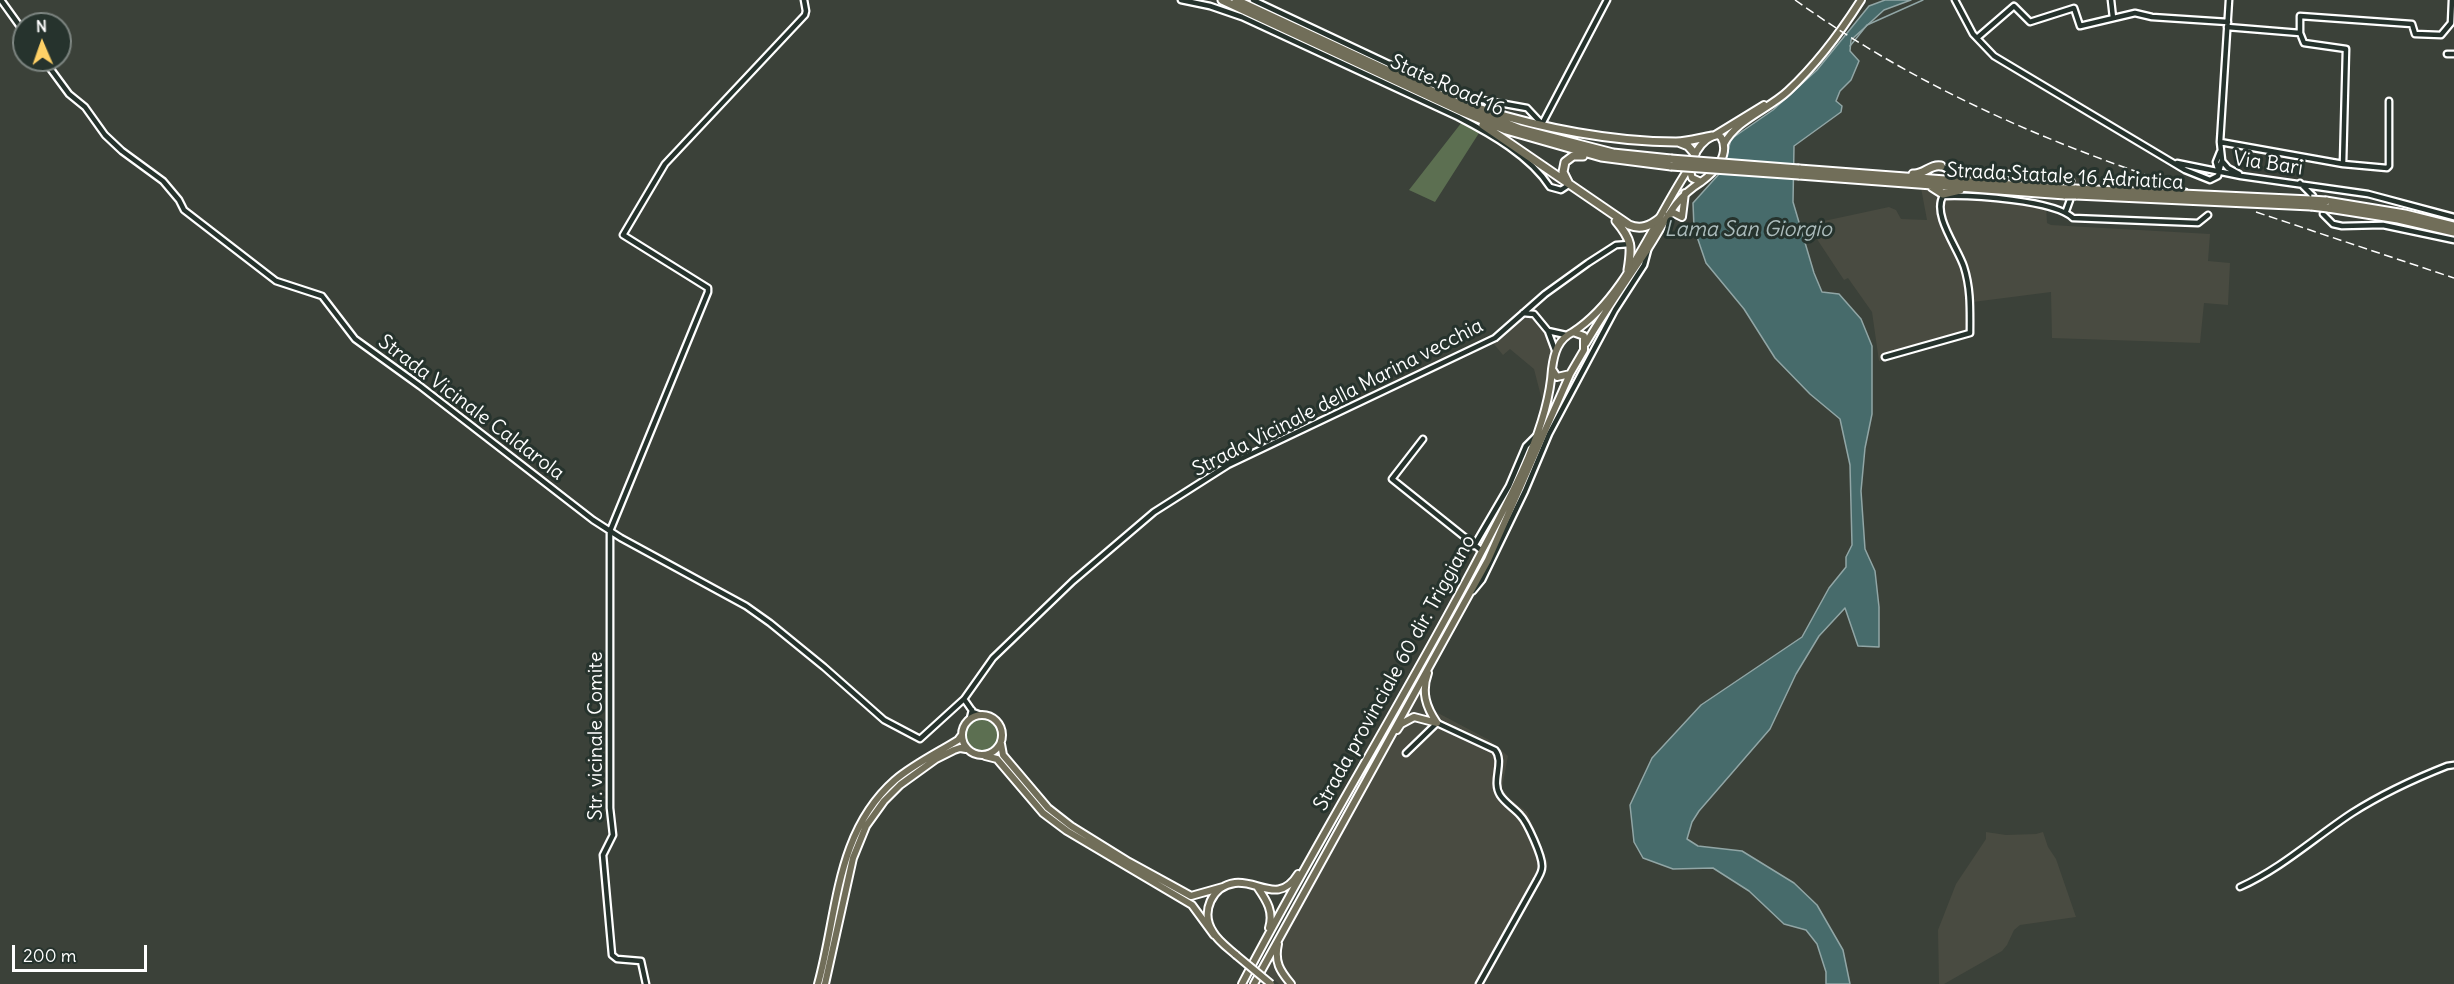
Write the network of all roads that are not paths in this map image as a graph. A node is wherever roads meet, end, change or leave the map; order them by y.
1 (1, 0) edge
2 (804, 0) edge
3 (1181, 0) edge
4 (1222, 0) edge
5 (1236, 0) edge
6 (1253, 0) edge
7 (1606, 0) edge
8 (1861, 0) edge
9 (2111, 0) edge
10 (2229, 0) edge
11 (2452, 0) edge
12 (1955, 1) edge
13 (12, 15) edge
14 (2113, 18) junction
15 (2228, 25) junction
16 (2300, 33) junction
17 (1977, 38) junction
18 (2447, 54) dead end
19 (2454, 54) edge
20 (53, 72) edge
21 (1795, 85) junction
22 (2390, 102) dead end
23 (1464, 109) junction
24 (1542, 124) junction
25 (1574, 130) junction
26 (1594, 134) junction
27 (1714, 135) junction
28 (1678, 142) junction
29 (2220, 142) junction
30 (1585, 143) junction
31 (1724, 144) junction
32 (1695, 154) junction
33 (1601, 157) junction
34 (2219, 161) junction
35 (2172, 162) junction
36 (1671, 163) junction
37 (1691, 164) junction
38 (2343, 164) junction
39 (1941, 166) junction
40 (2199, 169) junction
41 (1799, 172) junction
42 (2219, 172) junction
43 (1876, 175) junction
44 (2241, 176) junction
45 (2071, 181) dead end
46 (1701, 182) junction
47 (2300, 183) junction
48 (1570, 184) junction
49 (1927, 185) junction
50 (2313, 185) junction
51 (1973, 186) junction
52 (1685, 193) junction
53 (2070, 194) junction
54 (1943, 195) junction
55 (2312, 201) junction
56 (2326, 207) junction
57 (2066, 211) junction
58 (2208, 215) dead end
59 (1613, 216) junction
60 (1664, 217) junction
61 (2454, 217) edge
62 (2454, 226) edge
63 (2454, 232) edge
64 (2454, 240) edge
65 (1631, 244) junction
66 (1648, 248) junction
67 (1628, 270) junction
68 (1534, 303) junction
69 (1523, 313) junction
70 (1534, 314) junction
71 (1548, 331) junction
72 (1573, 332) junction
73 (1566, 335) junction
74 (1586, 343) junction
75 (1555, 350) junction
76 (1885, 357) dead end
77 (1579, 362) junction
78 (1585, 366) junction
79 (1552, 369) junction
80 (1570, 374) junction
81 (1535, 437) junction
82 (1423, 439) dead end
83 (610, 531) junction
84 (1474, 546) junction
85 (1482, 551) junction
86 (1468, 595) junction
87 (1442, 642) junction
88 (964, 699) junction
89 (972, 710) junction
90 (981, 715) junction
91 (970, 718) junction
92 (1437, 723) junction
93 (961, 736) junction
94 (920, 739) joint
95 (1001, 744) junction
96 (966, 749) junction
97 (1406, 753) dead end
98 (985, 756) junction
99 (1374, 765) junction
100 (2454, 765) edge
101 (1327, 831) junction
102 (1223, 887) junction
103 (2240, 887) dead end
104 (1257, 888) junction
105 (1284, 929) junction
106 (1214, 935) junction
107 (1264, 941) junction
108 (646, 984) edge
109 (818, 984) edge
110 (825, 984) edge
111 (1242, 984) edge
112 (1254, 984) edge
113 (1271, 984) edge
114 (1291, 984) edge
115 (1479, 984) edge

1 - 13 street
2 - 83 street
3 - 48 street
4 - 23 highway, State Road 16
5 - 23 highway, State Road 16
6 - 24 street
7 - 24 street
8 - 21 main road
9 - 14 street
10 - 15 street
11 - 16 street
12 - 17 street
14 - 15 street
14 - 17 street
15 - 16 street
15 - 29 street
16 - 38 street
17 - 35 street
18 - 19 street
20 - 83 street, Strada Vicinale Caldarola
21 - 27 main road
21 - 31 main road
22 - 38 street
23 - 24 highway
23 - 30 highway, State Road 16
23 - 33 highway, State Road 16
23 - 48 highway
24 - 25 highway
25 - 26 highway
25 - 30 highway
26 - 28 highway
26 - 30 highway
27 - 28 highway
27 - 31 main road
27 - 32 main road
28 - 32 highway
29 - 34 street
29 - 38 street
30 - 36 highway, State Road 16
31 - 46 main road
32 - 37 main road
33 - 36 highway, State Road 16
33 - 48 highway
34 - 40 street
34 - 42 street
34 - 44 street
35 - 40 street
35 - 42 street
36 - 41 highway, Strada Statale 16 Adriatica, bridge
37 - 46 main road
37 - 60 main road
39 - 43 highway
39 - 45 street
39 - 51 highway
40 - 42 street
41 - 43 highway, Strada Statale 16 Adriatica
41 - 49 highway, Strada Statale 16 Adriatica
42 - 44 street, Via Bari
43 - 51 highway, Strada Statale 16 Adriatica
44 - 47 street, Via Bari
46 - 52 main road
47 - 50 street, Via Bari
47 - 55 street
48 - 59 highway
49 - 51 highway, Strada Statale 16 Adriatica
49 - 54 highway
50 - 55 street
50 - 61 street, Via Bari
51 - 53 highway, Strada Statale 16 Adriatica
51 - 54 highway
52 - 60 main road
52 - 60 main road
53 - 55 highway, Strada Statale 16 Adriatica
53 - 57 street
54 - 57 street
54 - 76 street
55 - 56 highway, Strada Statale 16 Adriatica, bridge
56 - 62 highway, Strada Statale 16 Adriatica
56 - 63 highway, Strada Statale 16 Adriatica
56 - 64 street
57 - 58 street
59 - 60 highway
59 - 65 highway
60 - 66 main road
60 - 67 main road
65 - 67 highway
65 - 68 street, Strada Vicinale della Marina vecchia
66 - 74 main road
66 - 78 street
67 - 72 main road
68 - 69 street, Strada Vicinale della Marina vecchia
68 - 70 street
69 - 70 street
69 - 88 street, Strada Vicinale della Marina vecchia
70 - 71 street
71 - 73 street
71 - 75 street
72 - 73 main road
72 - 74 main road
73 - 75 main road
74 - 77 main road
75 - 79 main road, Strada provinciale 60 dir. Triggiano
77 - 78 street
77 - 80 main road
78 - 86 street
79 - 80 main road
79 - 81 main road, Strada provinciale 60 dir. Triggiano
80 - 86 main road
81 - 84 street
81 - 85 main road, Strada provinciale 60 dir. Triggiano
82 - 84 street
83 - 94 street, Strada Vicinale Caldarola
83 - 108 street, Str. vicinale Comite
84 - 85 street
85 - 101 main road, Strada provinciale 60 dir. Triggiano
86 - 87 main road
87 - 92 main road
87 - 99 main road
88 - 89 street
88 - 94 street, Strada Vicinale della Marina vecchia
89 - 90 street
89 - 91 street
90 - 91 main road
90 - 95 main road
91 - 93 main road
92 - 97 street
92 - 99 main road
92 - 115 street
93 - 96 main road
93 - 109 main road
95 - 98 main road
95 - 102 main road
96 - 98 main road
96 - 110 main road
98 - 106 main road
99 - 105 main road
100 - 103 street
101 - 104 main road
101 - 107 main road, Strada provinciale 60 dir. Triggiano
102 - 104 main road
102 - 106 main road
104 - 107 main road
105 - 112 main road
105 - 114 main road
106 - 113 main road, bridge
107 - 111 main road, Strada provinciale 60 dir. Triggiano

